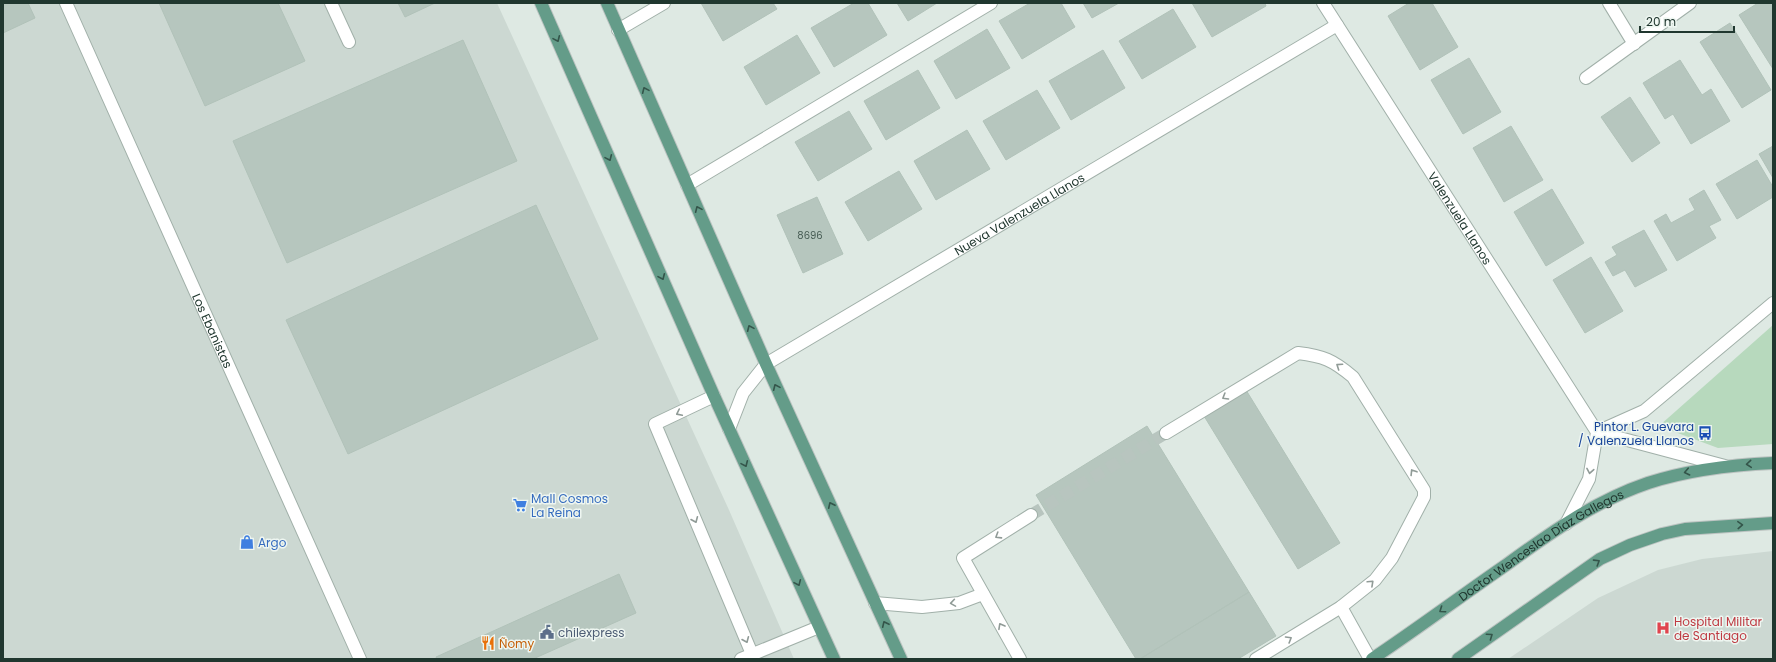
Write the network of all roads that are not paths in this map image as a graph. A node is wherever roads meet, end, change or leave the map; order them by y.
1 (66, 3) edge
2 (331, 3) edge
3 (541, 3) edge
4 (607, 3) edge
5 (664, 3) edge
6 (991, 3) edge
7 (1323, 3) edge
8 (1609, 3) edge
9 (1690, 3) edge
10 (1337, 25) junction
11 (618, 30) junction
12 (348, 42) dead end
13 (1634, 44) junction
14 (1586, 78) dead end
15 (687, 185) junction
16 (1773, 303) edge
17 (766, 364) junction
18 (714, 396) junction
19 (729, 429) junction
20 (1597, 432) junction
21 (1166, 433) tunnel mouth
22 (1773, 463) edge
23 (1725, 466) junction
24 (1031, 515) tunnel mouth
25 (1773, 523) edge
26 (1566, 524) junction
27 (983, 594) junction
28 (875, 603) junction
29 (1340, 607) junction
30 (819, 628) junction
31 (747, 657) edge
32 (360, 659) edge
33 (834, 659) edge
34 (901, 659) edge
35 (1020, 659) edge
36 (1256, 659) edge
37 (1371, 659) edge
38 (1458, 659) edge

1 - 32 street, Los Ebanistas
2 - 12 street
3 -> 18 main road
4 - 11 main road
5 - 11 street
6 - 15 street
7 - 10 street, Valenzuela Llanos
8 - 13 street
9 - 13 street
10 - 17 street, Nueva Valenzuela Llanos
10 - 20 street, Valenzuela Llanos
15 -> 11 main road
13 - 14 street
17 -> 15 main road
16 - 20 street
17 - 19 street, Nueva Valenzuela Llanos
28 -> 17 main road
18 - 19 main road
18 -> 31 street
19 -> 30 main road
20 - 23 street
20 -> 26 street
29 -> 21 street
22 -> 23 main road
23 -> 26 main road, Doctor Wenceslao Díaz Gallegos
24 -> 27 street
38 -> 25 main road
26 -> 37 main road, Doctor Wenceslao Díaz Gallegos
27 -> 28 street
35 -> 27 street
34 -> 28 main road
36 -> 29 street
29 - 37 street
30 - 31 street
30 - 33 main road

